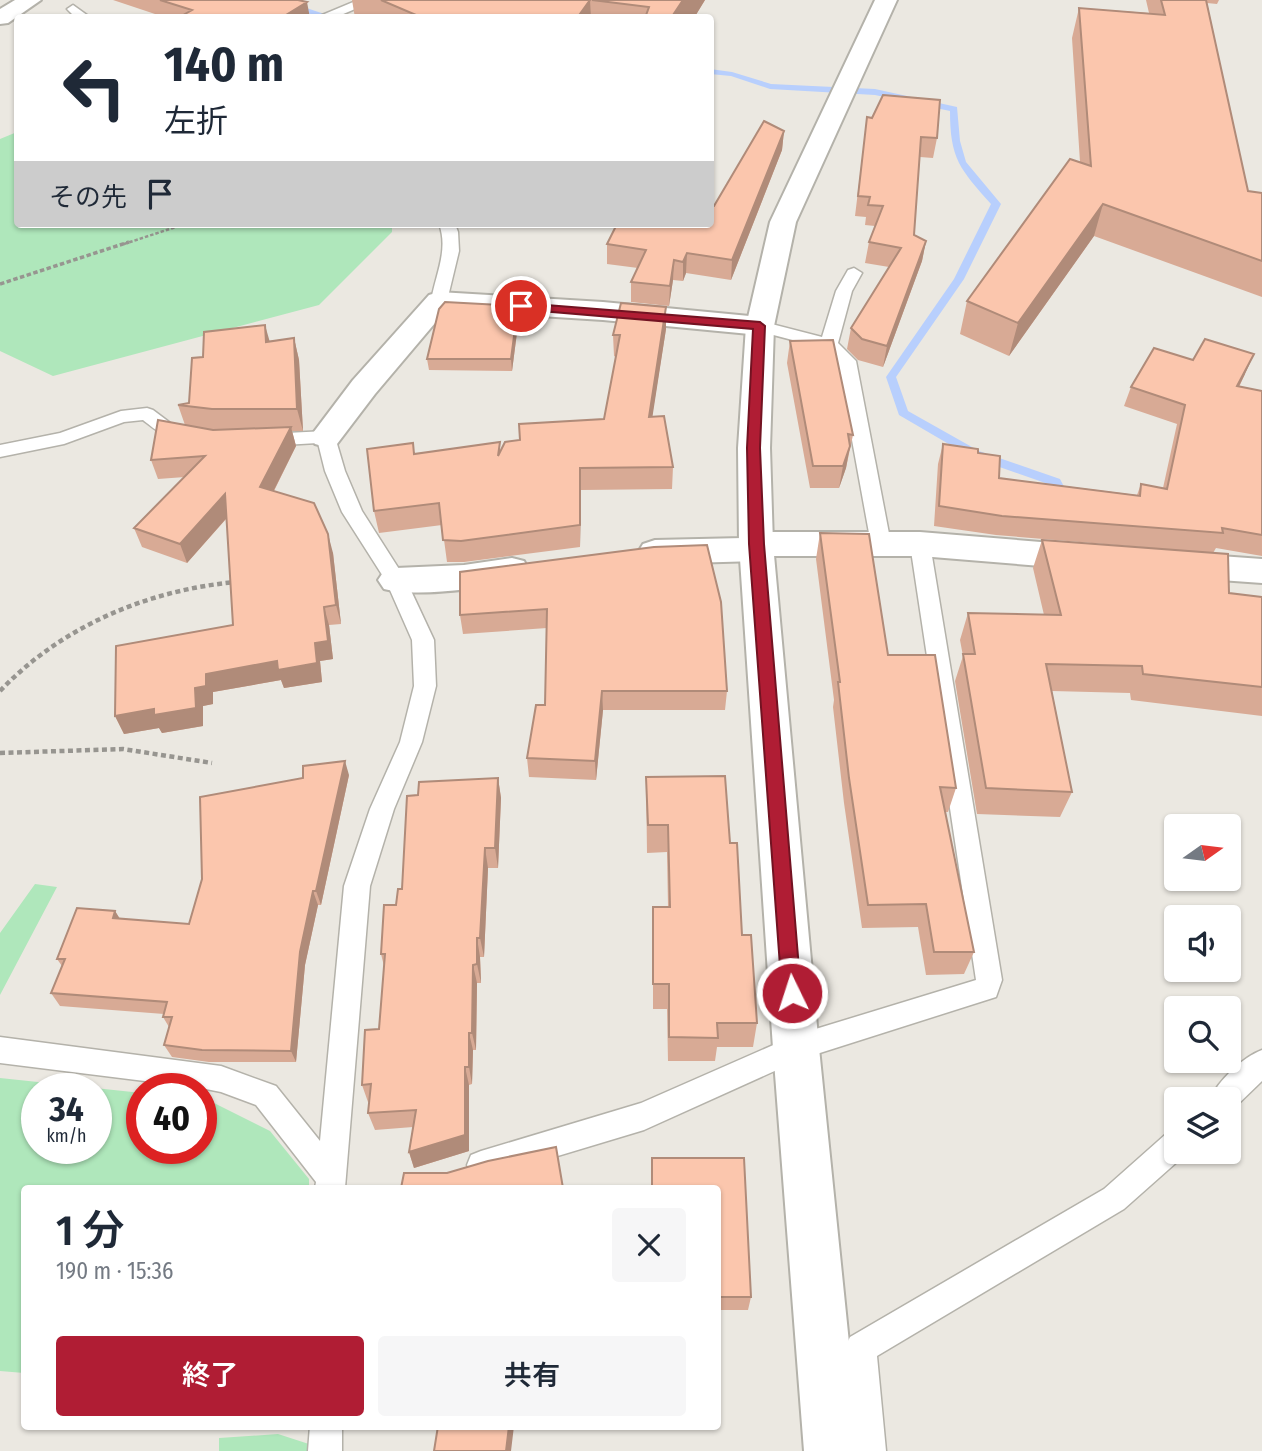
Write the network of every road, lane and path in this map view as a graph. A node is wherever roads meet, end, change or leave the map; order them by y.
1 (30, 0) edge
2 (370, 0) edge
3 (886, 0) edge
4 (73, 9) dead end
5 (80, 14) edge
6 (332, 14) edge
7 (0, 18) edge
8 (173, 228) edge
9 (449, 228) edge
10 (854, 273) dead end
11 (0, 285) edge
12 (439, 301) junction
13 (760, 326) junction
14 (829, 344) junction
15 (196, 437) edge
16 (326, 437) junction
17 (252, 440) edge
18 (0, 451) edge
19 (881, 544) junction
20 (920, 544) junction
21 (757, 547) junction
22 (626, 555) edge
23 (545, 566) edge
24 (1262, 571) edge
25 (396, 580) junction
26 (248, 581) edge
27 (0, 691) edge
28 (0, 753) edge
29 (212, 764) dead end
30 (796, 1048) junction
31 (0, 1051) edge
32 (1262, 1063) edge
33 (1237, 1087) edge
34 (1164, 1155) edge
35 (458, 1172) edge
36 (331, 1183) edge
37 (326, 1430) edge
38 (324, 1451) edge
39 (832, 1451) edge
40 (869, 1451) edge

1 - 7 main road
2 - 6 lane
3 - 13 main road
4 - 5 lane
8 - 11 path
9 - 12 lane
10 - 14 lane
12 - 13 main road
12 - 16 main road
13 - 14 lane
13 - 21 main road
14 - 19 lane
15 - 18 lane
16 - 17 lane
16 - 25 lane
19 - 20 main road
19 - 21 main road
20 - 24 main road
20 - 30 lane
21 - 22 main road
21 - 30 main road
23 - 25 main road
25 - 36 lane
26 - 27 path
28 - 29 path
30 - 35 lane
30 - 39 main road
31 - 36 lane
32 - 33 lane
34 - 40 lane
37 - 38 lane

